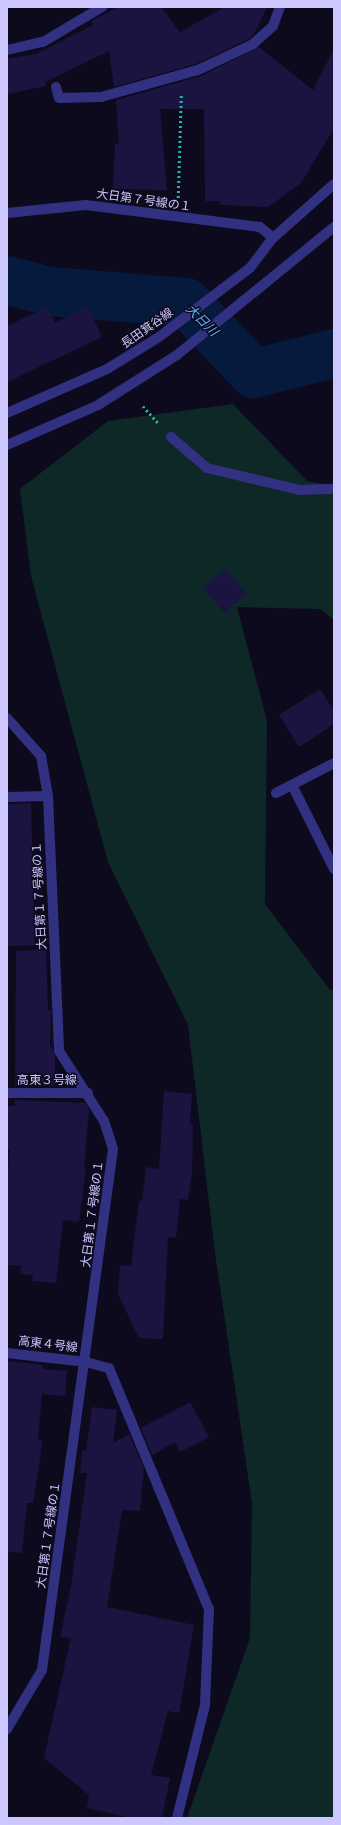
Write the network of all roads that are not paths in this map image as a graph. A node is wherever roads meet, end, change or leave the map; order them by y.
1 (102, 7) edge
2 (280, 7) edge
3 (7, 50) edge
4 (56, 87) dead end
5 (334, 184) edge
6 (7, 213) edge
7 (334, 227) edge
8 (270, 243) junction
9 (7, 413) edge
10 (171, 437) dead end
11 (7, 445) edge
12 (334, 489) edge
13 (7, 718) edge
14 (334, 763) edge
15 (292, 785) junction
16 (276, 793) dead end
17 (48, 796) junction
18 (7, 797) edge
19 (334, 869) edge
20 (7, 1093) edge
21 (88, 1093) junction
22 (7, 1353) edge
23 (86, 1362) junction
24 (7, 1729) edge
25 (177, 1818) edge

1 - 3 street
2 - 4 street
5 - 8 street, 長田箕谷線
6 - 8 street, 大日第７号線の１
7 - 11 street
8 - 9 street, 長田箕谷線
10 - 12 street
13 - 17 street, 大日第１７号線の１
14 - 15 street
15 - 16 street
15 - 19 street
17 - 18 street
17 - 21 street, 大日第１７号線の１
20 - 21 street, 高東３号線
21 - 23 street, 大日第１７号線の１
22 - 23 street, 高東４号線
23 - 24 street, 大日第１７号線の１
23 - 25 street, 高東４号線

